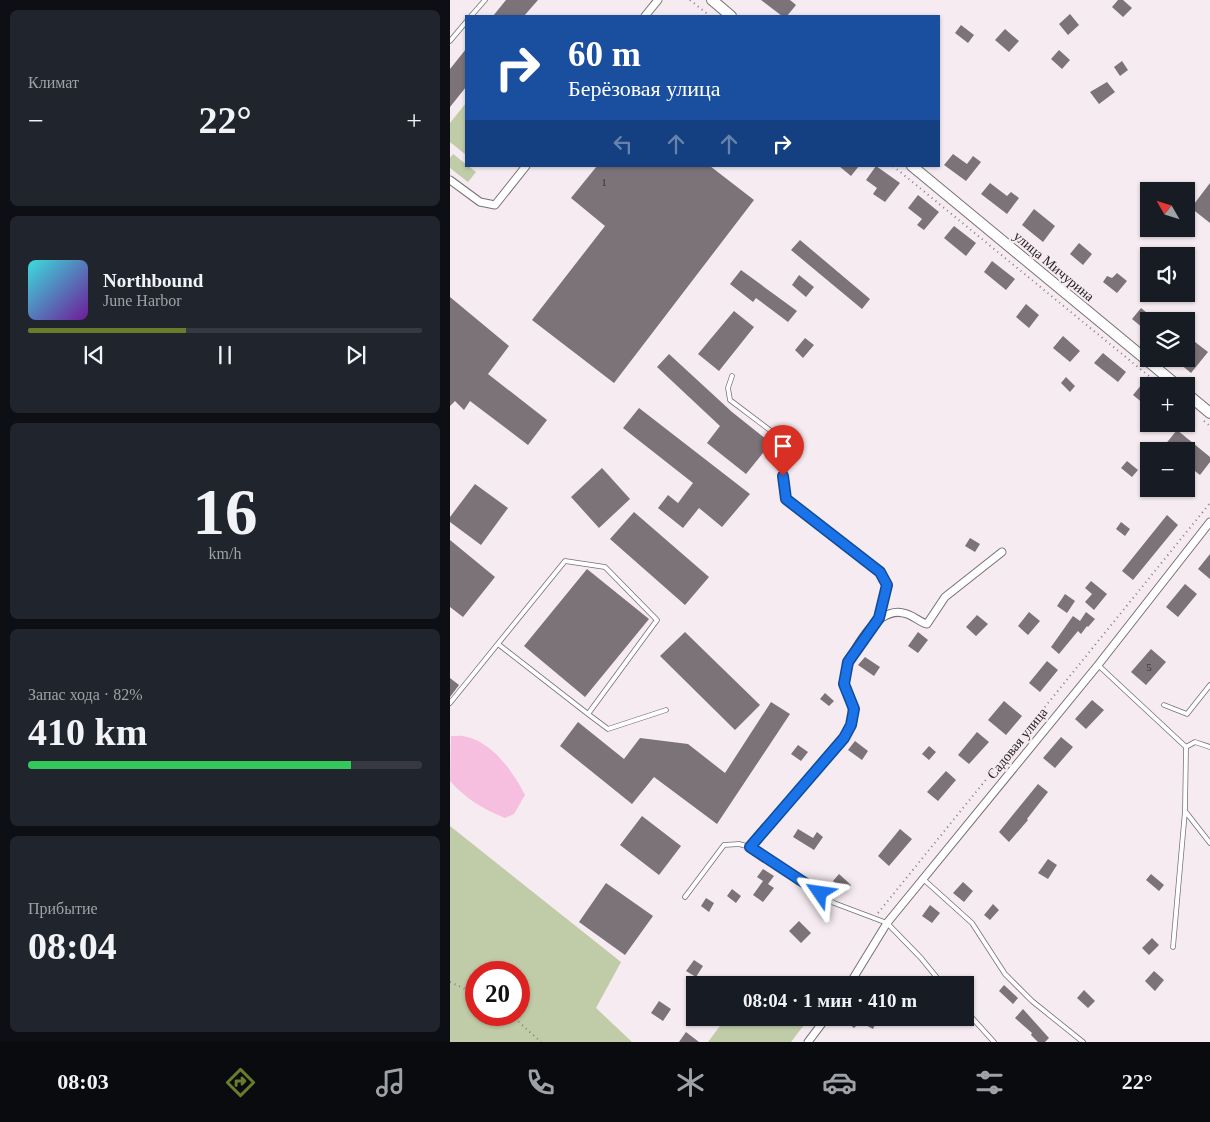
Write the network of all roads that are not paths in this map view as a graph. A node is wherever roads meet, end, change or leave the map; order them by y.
1 (484, 0) edge
2 (658, 0) edge
3 (712, 0) edge
4 (472, 15) edge
5 (646, 15) edge
6 (730, 15) edge
7 (465, 23) edge
8 (450, 40) edge
9 (525, 167) edge
10 (913, 167) edge
11 (450, 180) edge
12 (732, 376) dead end
13 (1167, 377) edge
14 (1195, 400) edge
15 (1210, 413) edge
16 (1210, 522) edge
17 (1002, 552) dead end
18 (879, 618) junction
19 (498, 644) junction
20 (1098, 665) junction
21 (1210, 685) edge
22 (450, 703) edge
23 (1164, 705) dead end
24 (666, 710) dead end
25 (588, 714) junction
26 (1186, 747) junction
27 (1210, 748) edge
28 (1185, 811) junction
29 (1210, 843) edge
30 (750, 847) junction
31 (922, 878) junction
32 (685, 897) dead end
33 (887, 923) junction
34 (1173, 947) dead end
35 (855, 976) edge
36 (936, 976) edge
37 (974, 1020) edge
38 (820, 1026) edge
39 (808, 1042) edge
40 (994, 1042) edge
41 (1082, 1042) edge

1 - 4 lane
2 - 5 street
3 - 6 street
7 - 8 lane
9 - 11 street
10 - 13 street, улица Мичурина
12 - 18 lane
14 - 15 street
16 - 20 street, Садовая улица
17 - 18 street
18 - 30 street
19 - 22 lane
19 - 25 lane
19 - 25 lane
20 - 26 lane
20 - 31 street, Садовая улица
21 - 23 lane
24 - 25 lane
26 - 27 lane
26 - 28 lane
28 - 29 lane
28 - 34 lane
30 - 32 lane
30 - 33 lane
31 - 33 street, Садовая улица
31 - 41 lane
33 - 35 street, Садовая улица
33 - 36 lane
37 - 40 lane
38 - 39 street

